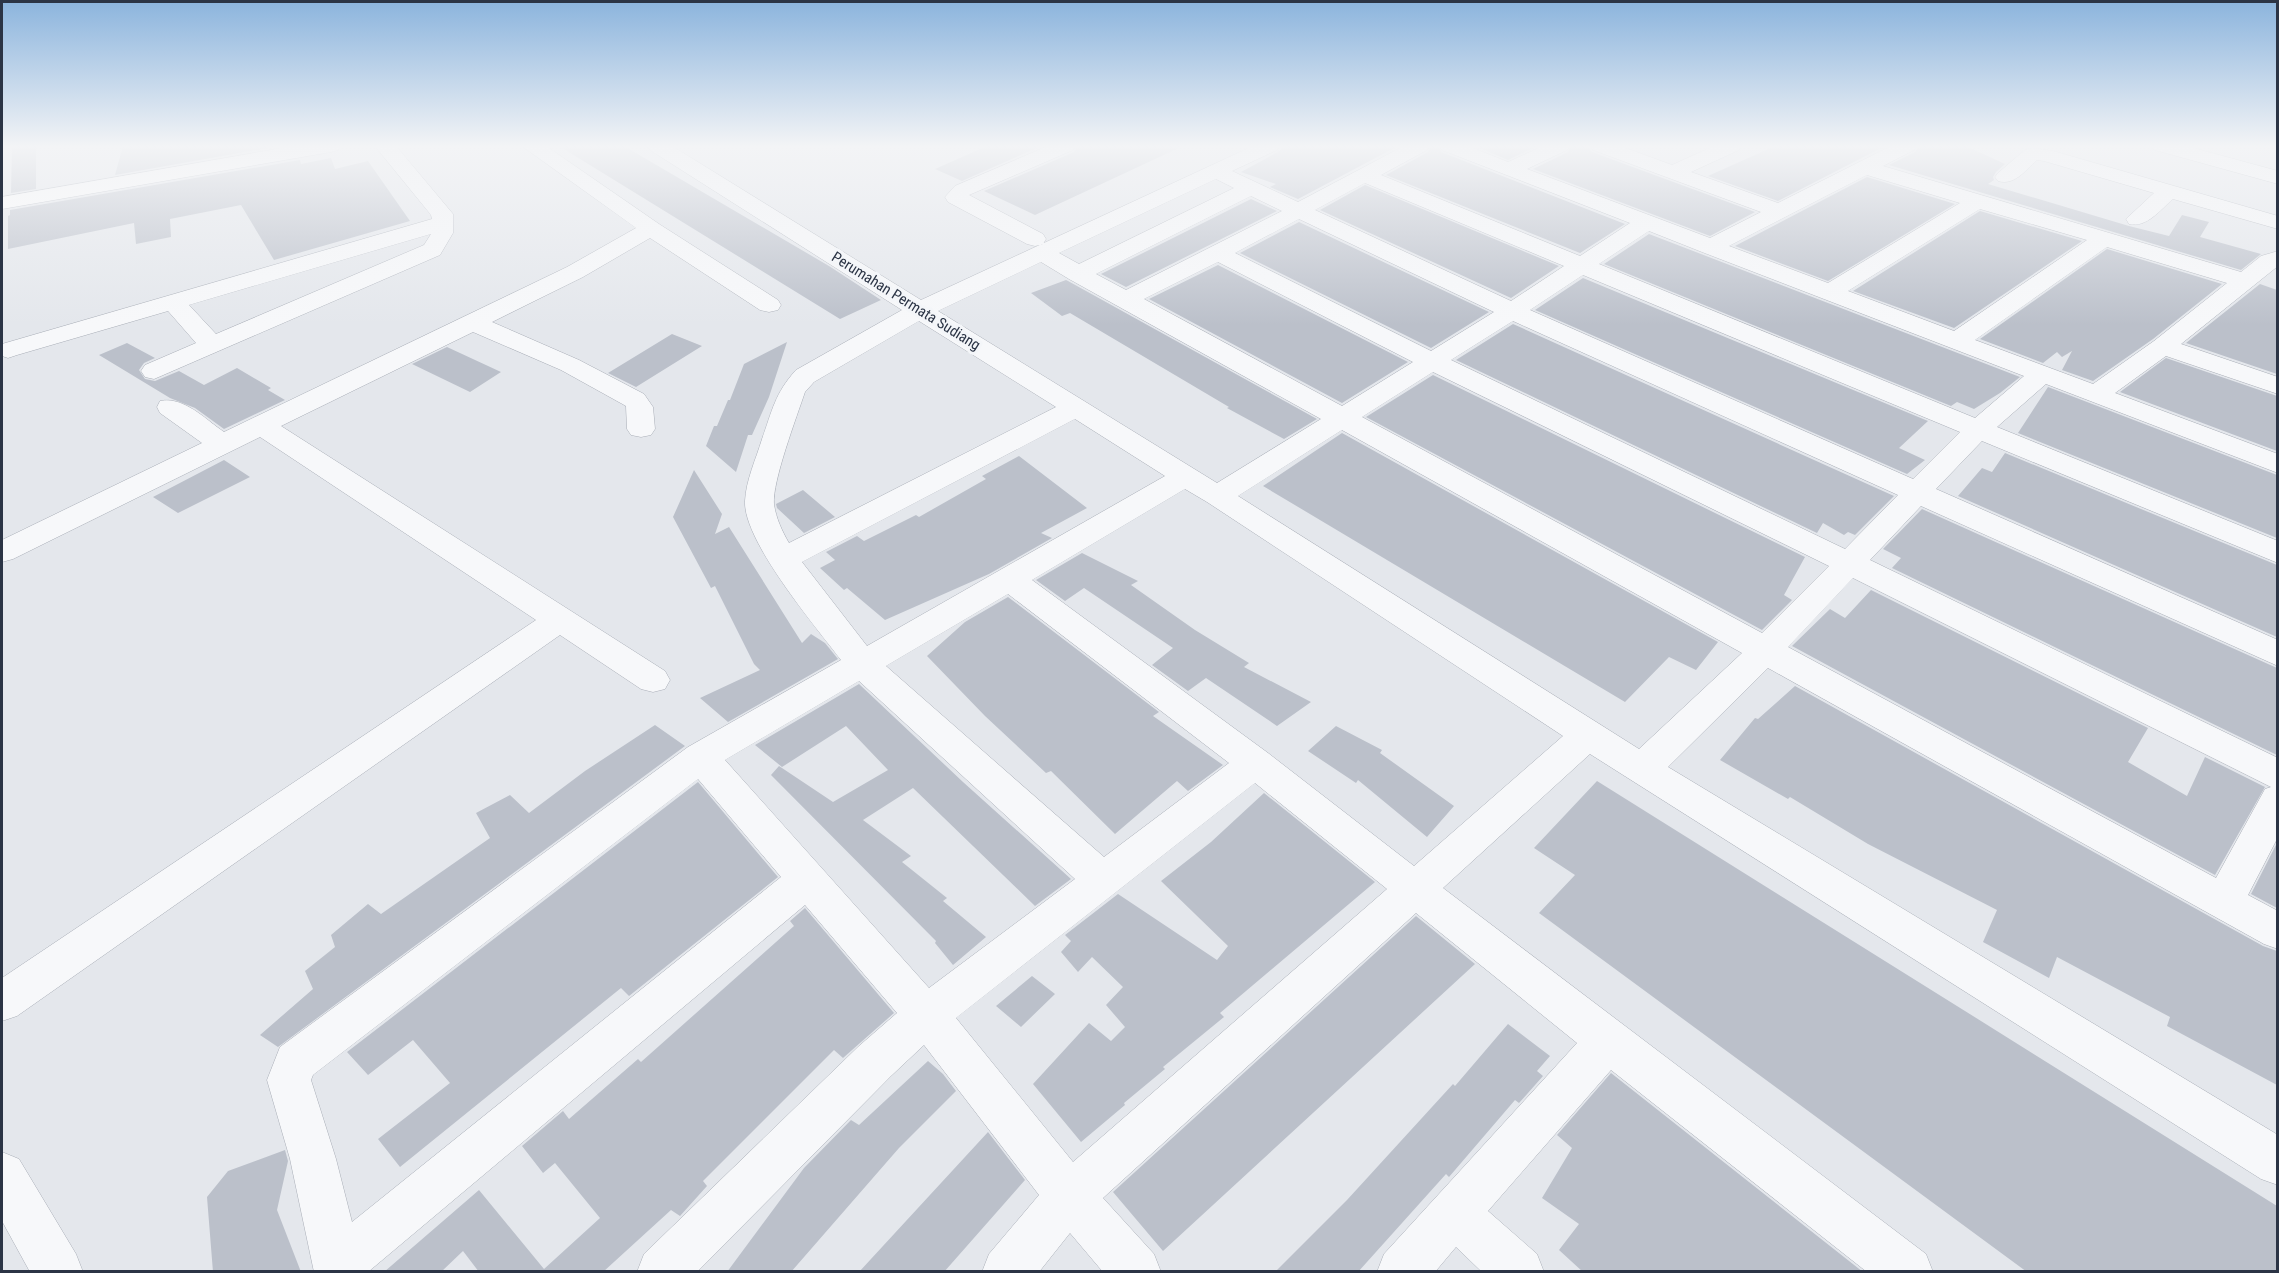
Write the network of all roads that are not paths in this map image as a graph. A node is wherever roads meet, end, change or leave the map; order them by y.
1 (435, 205) edge
2 (617, 205) edge
3 (753, 205) edge
4 (970, 205) edge
5 (1121, 205) edge
6 (1134, 205) edge
7 (1216, 205) edge
8 (1288, 205) edge
9 (1307, 205) edge
10 (1438, 205) edge
11 (1600, 205) edge
12 (1764, 205) edge
13 (1790, 205) edge
14 (1971, 205) edge
15 (1993, 205) edge
16 (2153, 205) edge
17 (2218, 205) edge
18 (1298, 210) junction
19 (1779, 211) junction
20 (2137, 219) dead end
21 (1646, 223) junction
22 (2277, 223) edge
23 (443, 224) junction
24 (651, 229) junction
25 (2105, 238) junction
26 (1038, 246) junction
27 (1710, 247) junction
28 (1218, 253) junction
29 (2277, 258) edge
30 (1582, 264) junction
31 (1077, 274) junction
32 (2244, 280) junction
33 (1830, 292) junction
34 (1126, 299) junction
35 (174, 303) junction
36 (912, 304) junction
37 (770, 305) dead end
38 (1512, 311) junction
39 (471, 322) junction
40 (1956, 341) junction
41 (212, 345) junction
42 (2163, 346) junction
43 (8, 350) dead end
44 (1432, 362) junction
45 (154, 371) dead end
46 (2042, 374) junction
47 (2277, 386) edge
48 (2095, 395) junction
49 (170, 407) dead end
50 (1076, 408) junction
51 (1341, 417) junction
52 (260, 425) junction
53 (641, 429) dead end
54 (1978, 429) junction
55 (222, 444) junction
56 (2277, 464) edge
57 (1185, 477) junction
58 (1916, 491) junction
59 (1217, 496) junction
60 (2, 552) edge
61 (2277, 553) edge
62 (783, 559) junction
63 (1849, 563) junction
64 (1011, 580) junction
65 (559, 620) junction
66 (1767, 649) junction
67 (2277, 654) edge
68 (862, 664) junction
69 (653, 680) dead end
70 (1588, 735) junction
71 (701, 757) junction
72 (1255, 764) junction
73 (1642, 769) junction
74 (2277, 776) edge
75 (2277, 800) edge
76 (808, 879) junction
77 (1103, 880) junction
78 (1413, 889) junction
79 (2224, 902) junction
80 (2277, 931) edge
81 (2, 1002) edge
82 (927, 1015) junction
83 (1608, 1041) junction
84 (2277, 1162) edge
85 (1070, 1196) junction
86 (8, 1204) edge
87 (1454, 1212) junction
88 (338, 1269) edge
89 (58, 1272) edge
90 (662, 1272) edge
91 (1007, 1272) edge
92 (1136, 1272) edge
93 (1402, 1272) edge
94 (1519, 1272) edge
95 (1908, 1272) edge

1 - 23 street
2 - 24 street
3 - 36 street, Perumahan Permata Sudiang
4 - 26 street
5 - 26 street
6 - 26 street
7 - 31 street
8 - 18 street
9 - 18 street
10 - 30 street
11 - 21 street
12 - 19 street
13 - 19 street
14 - 33 street
15 - 25 street
16 - 20 street
17 - 22 street
18 - 28 street
18 - 38 street
19 - 27 street
21 - 27 street
21 - 30 street
23 - 35 street
23 - 41 street
24 - 37 street
24 - 39 street
25 - 32 street
25 - 40 street
26 - 31 street
26 - 36 street
27 - 33 street
28 - 34 street
28 - 44 street
29 - 32 street
30 - 38 street
30 - 54 street
31 - 34 street
32 - 42 street
33 - 40 street
34 - 51 street
35 - 41 street
35 - 43 street
36 - 50 street, Perumahan Permata Sudiang
36 - 62 street
38 - 44 street
38 - 58 street
39 - 52 street
39 - 53 street
40 - 46 street
41 - 45 street
42 - 47 street
42 - 48 street
44 - 51 street
44 - 63 street
46 - 48 street
46 - 54 street
48 - 56 street
49 - 55 street
50 - 57 street, Perumahan Permata Sudiang
50 - 62 street
51 - 59 street
51 - 66 street
52 - 55 street
52 - 65 street
54 - 58 street
54 - 61 street
55 - 60 street
57 - 59 street, Perumahan Permata Sudiang
57 - 64 street
58 - 63 street
58 - 67 street
59 - 70 street, Perumahan Permata Sudiang
62 - 68 street
63 - 66 street
63 - 74 street
64 - 68 street
64 - 72 street
65 - 69 street
65 - 81 street
66 - 73 street
66 - 79 street
68 - 71 street
68 - 77 street
70 - 73 street, Perumahan Permata Sudiang
70 - 78 street
71 - 76 street
71 - 88 street
72 - 77 street
72 - 78 street
73 - 84 street, Perumahan Permata Sudiang
75 - 79 street
76 - 82 street
76 - 88 street
77 - 82 street
78 - 83 street
78 - 85 street
79 - 80 street
82 - 85 street
82 - 90 street
83 - 87 street
83 - 95 street
85 - 91 street
85 - 92 street
86 - 89 street
87 - 93 street
87 - 94 street

